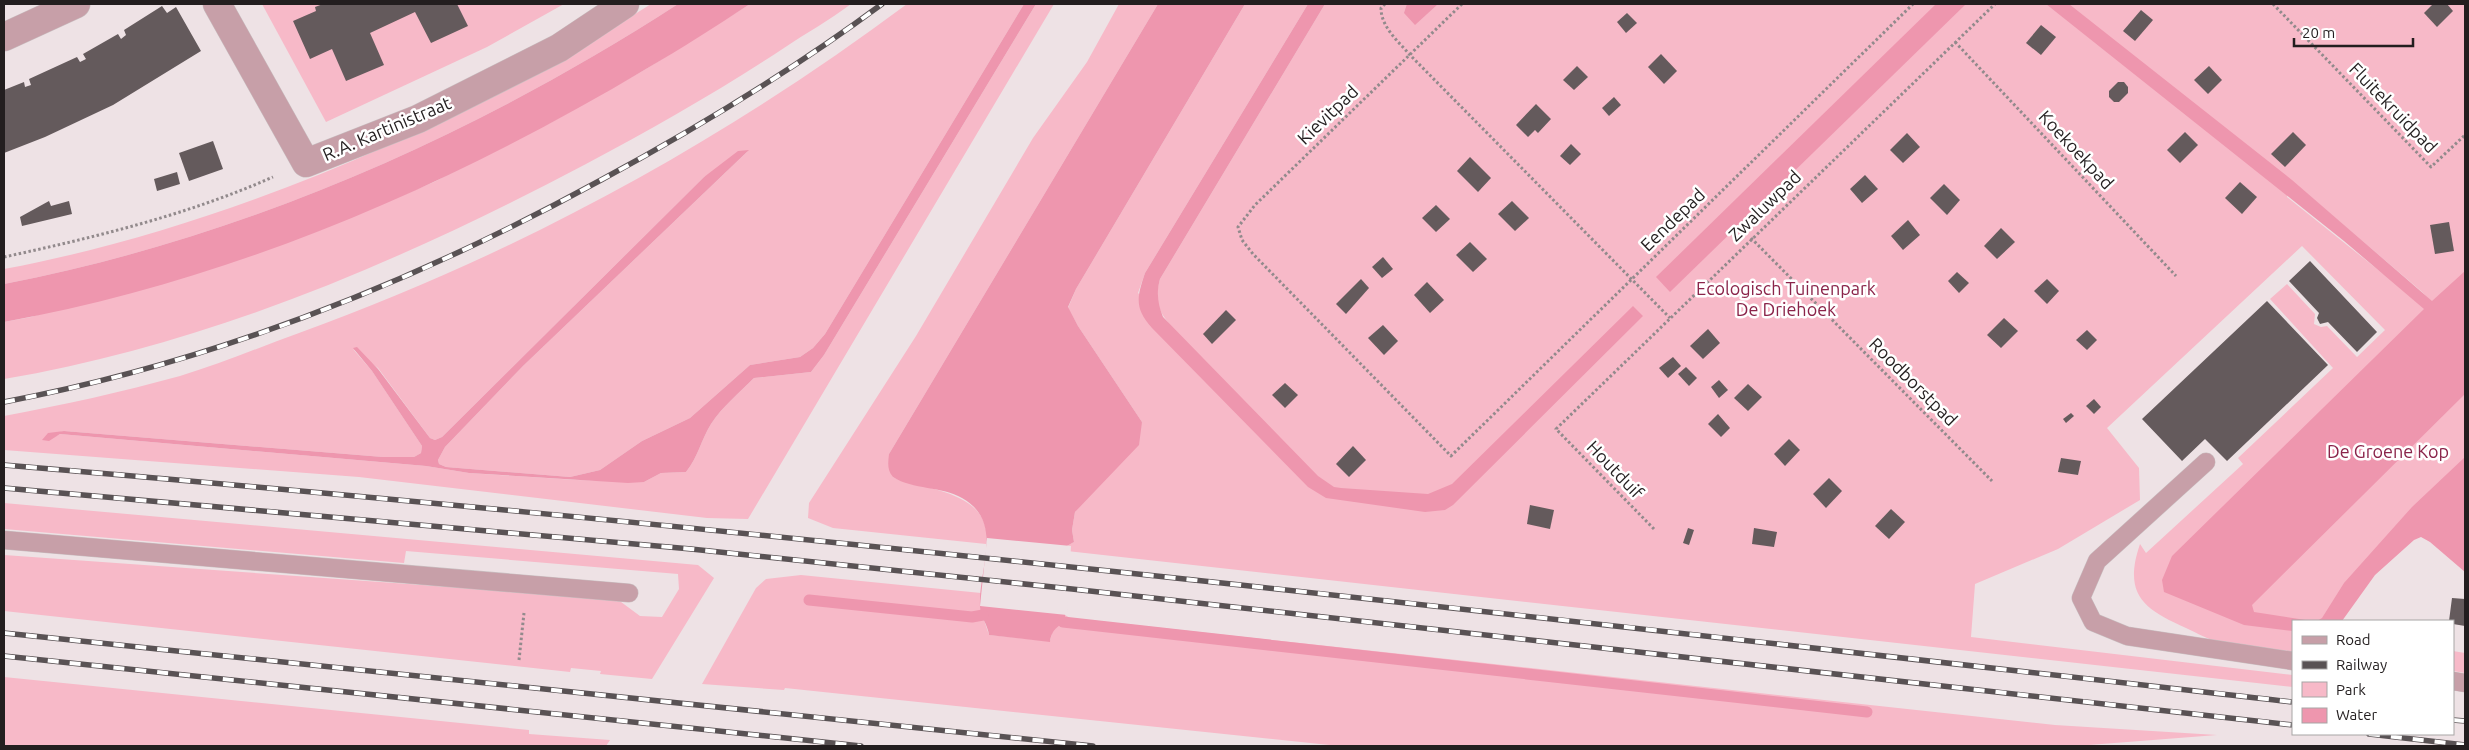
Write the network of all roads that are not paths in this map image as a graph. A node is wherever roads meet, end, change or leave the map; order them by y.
1 (76, 4) edge
2 (217, 4) edge
3 (625, 4) edge
4 (4, 37) edge
5 (2206, 462) dead end
6 (4, 540) edge
7 (629, 593) dead end
8 (2292, 661) edge

1 - 4 street
2 - 3 street, R.A. Kartinistraat
5 - 8 lane
6 - 7 lane

